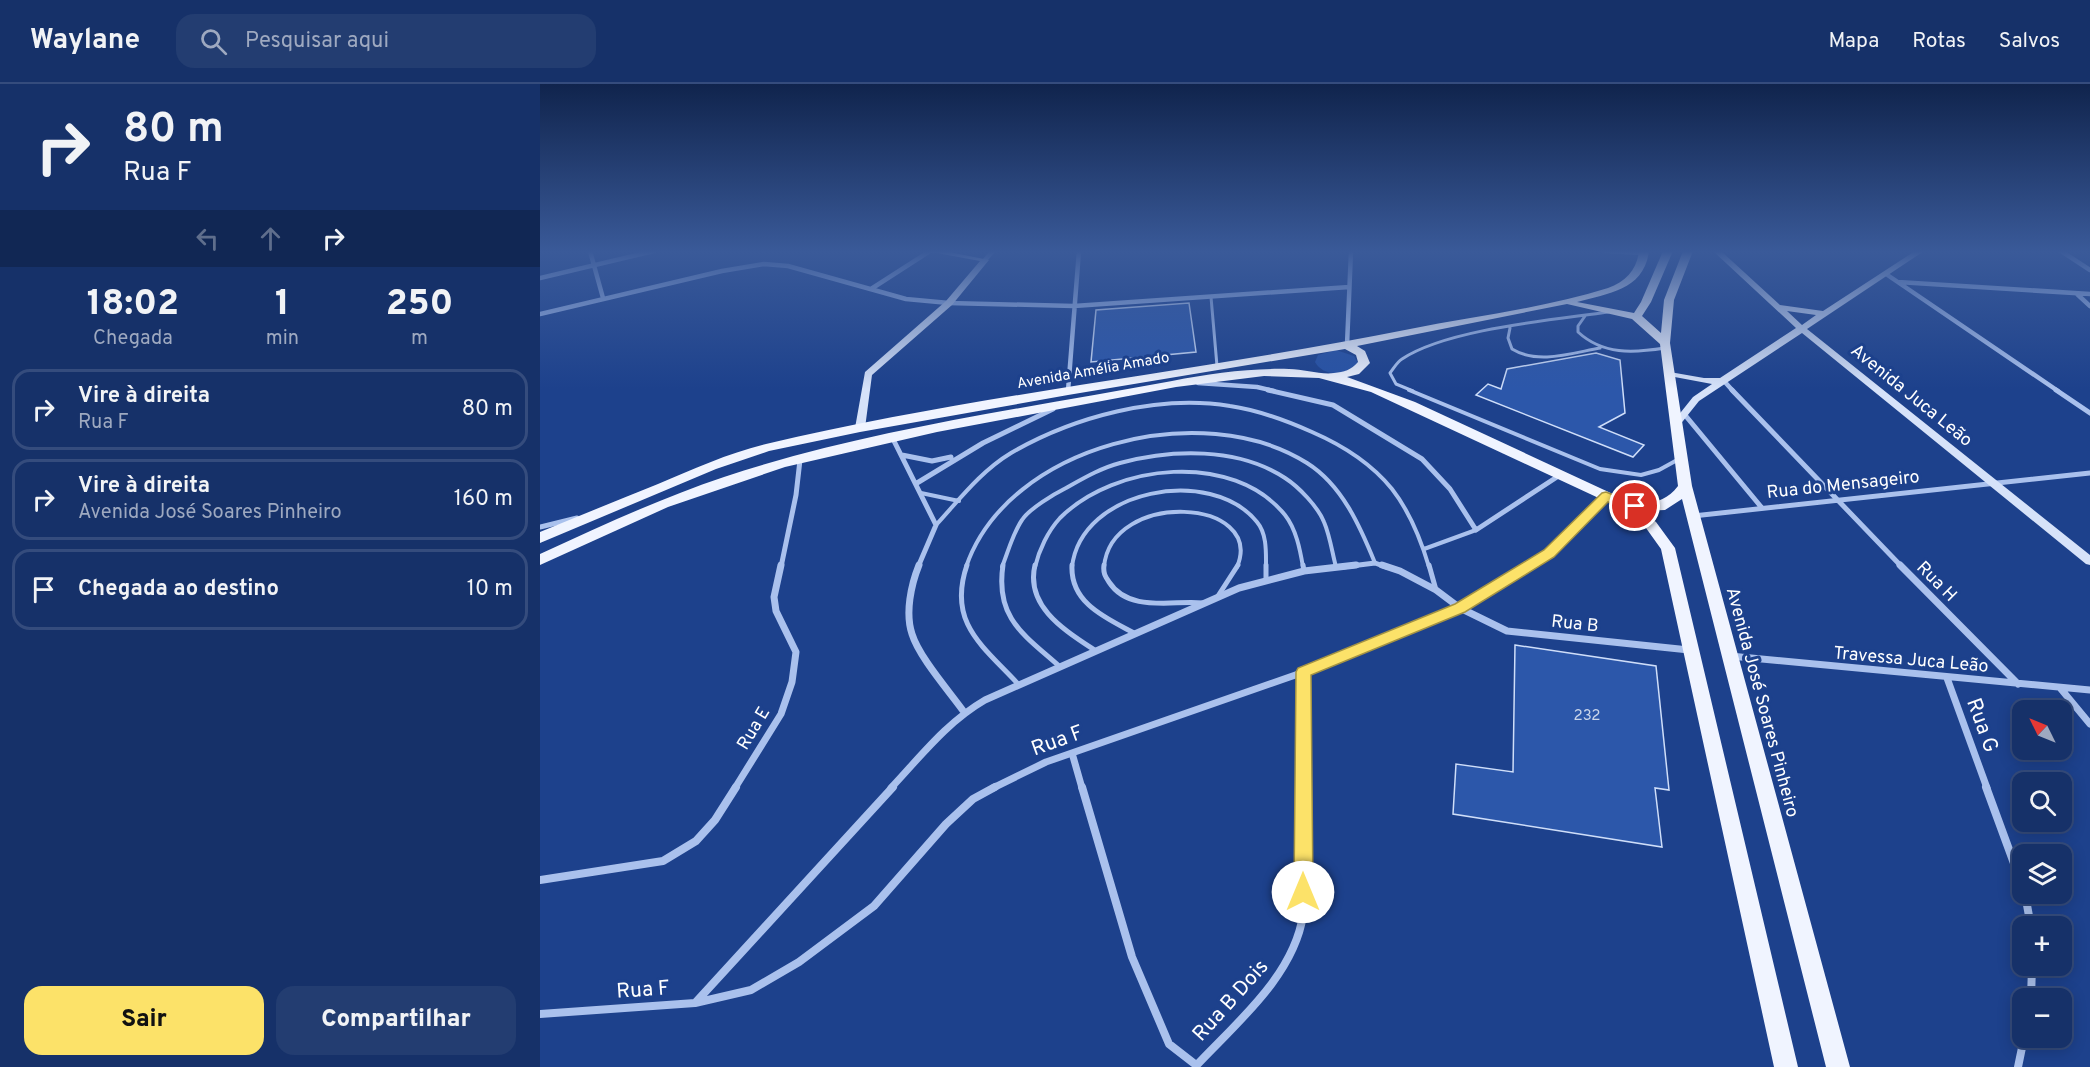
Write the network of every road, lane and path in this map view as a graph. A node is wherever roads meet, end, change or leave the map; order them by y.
1 (608, 297) edge
2 (902, 297) edge
3 (954, 297) edge
4 (1075, 297) edge
5 (1211, 297) joint
6 (1349, 297) edge
7 (1587, 297) edge
8 (1648, 297) edge
9 (1670, 297) edge
10 (1766, 297) edge
11 (1851, 297) edge
12 (1919, 297) edge
13 (603, 298) joint
14 (949, 303) junction
15 (1563, 303) junction
16 (1074, 306) junction
17 (1776, 306) junction
18 (1617, 311) junction
19 (540, 314) edge
20 (1824, 314) junction
21 (1585, 316) junction
22 (1636, 317) junction
23 (1510, 328) junction
24 (1801, 328) junction
25 (1347, 345) junction
26 (1665, 346) junction
27 (1600, 348) junction
28 (1315, 349) junction
29 (1217, 366) junction
30 (1667, 373) junction
31 (1322, 375) junction
32 (1724, 381) junction
33 (1189, 382) junction
34 (1068, 391) junction
35 (1057, 407) junction
36 (2090, 413) edge
37 (1681, 419) junction
38 (860, 428) junction
39 (893, 439) junction
40 (902, 455) junction
41 (957, 456) junction
42 (1681, 457) junction
43 (800, 460) junction
44 (2090, 473) edge
45 (1560, 474) junction
46 (917, 483) junction
47 (1996, 483) junction
48 (1685, 486) junction
49 (921, 493) junction
50 (1606, 496) junction
51 (1835, 499) junction
52 (959, 501) junction
53 (1623, 504) junction
54 (1762, 508) junction
55 (593, 514) junction
56 (1693, 516) junction
57 (936, 525) junction
58 (540, 527) edge
59 (1476, 530) junction
60 (540, 538) edge
61 (1424, 549) junction
62 (2090, 561) edge
63 (541, 562) edge
64 (1375, 563) junction
65 (1336, 567) junction
66 (1304, 571) junction
67 (1266, 580) junction
68 (1436, 590) junction
69 (1218, 596) junction
70 (1203, 603) junction
71 (1460, 608) junction
72 (1134, 633) junction
73 (1693, 650) junction
74 (1096, 651) junction
75 (1730, 656) junction
76 (1059, 666) junction
77 (1304, 672) junction
78 (1947, 678) junction
79 (2018, 684) junction
80 (1020, 686) junction
81 (2061, 688) junction
82 (2090, 690) edge
83 (964, 712) junction
84 (2090, 724) edge
85 (1072, 753) junction
86 (2012, 857) edge
87 (540, 880) edge
88 (695, 1003) junction
89 (540, 1014) edge
90 (2022, 1048) edge
91 (1196, 1066) edge
92 (1786, 1067) edge
93 (1838, 1067) edge
94 (2018, 1067) edge

1 - 13 street
2 - 14 street
3 - 14 main road
4 - 16 street
5 - 16 street
5 - 29 lane
6 - 25 street
7 - 15 main road, Avenida Amélia Amado
8 - 22 main road
9 - 26 main road, Avenida José Soares Pinheiro
10 - 17 main road, Avenida Juca Leão
11 - 20 main road
12 - 36 street
13 - 19 street
14 - 16 street
14 - 38 main road
15 - 18 main road
15 - 25 main road, Avenida Amélia Amado
16 - 34 street
17 - 20 main road
17 - 24 main road, Avenida Juca Leão
18 - 21 lane
18 - 22 main road
20 - 24 main road
21 - 23 lane
21 - 27 lane
22 - 26 main road
23 - 27 lane
23 - 42 lane
24 - 32 main road
24 - 47 main road, Avenida Juca Leão
25 - 28 main road, Avenida Amélia Amado
25 - 31 main road
26 - 27 lane
26 - 30 main road, Avenida José Soares Pinheiro
28 - 29 main road, Avenida Amélia Amado
28 - 31 main road
29 - 34 main road, Avenida Amélia Amado
30 - 32 main road
30 - 37 main road, Avenida José Soares Pinheiro
31 - 33 main road, Avenida Amélia Amado
31 - 45 main road, Avenida Amélia Amado
32 - 37 main road
32 - 51 street
33 - 35 main road, Avenida Amélia Amado
33 - 59 street
34 - 38 main road, Avenida Amélia Amado
35 - 39 main road, Avenida Amélia Amado
35 - 41 street
37 - 42 main road, Avenida José Soares Pinheiro
37 - 54 street, Avenida José Soares Pinheiro
38 - 55 main road, Avenida Amélia Amado
39 - 40 street
39 - 43 main road, Avenida Amélia Amado
40 - 41 street
40 - 46 street
41 - 46 street
42 - 48 main road, Avenida José Soares Pinheiro
43 - 63 main road, Avenida Amélia Amado
43 - 87 street, Rua E
44 - 47 street
45 - 50 main road, Avenida Amélia Amado
45 - 59 street
46 - 49 street
47 - 51 street, Rua do Mensageiro
47 - 62 main road, Avenida Juca Leão
48 - 53 main road
48 - 56 main road, Avenida José Soares Pinheiro
49 - 52 lane
49 - 57 street
50 - 53 main road
50 - 71 street, Rua F
51 - 54 street, Rua do Mensageiro
51 - 79 street, Rua H
52 - 57 lane
52 - 61 lane
53 - 73 main road
54 - 56 street, Rua do Mensageiro
55 - 58 street
55 - 60 main road, Avenida Amélia Amado
56 - 75 main road, Avenida José Soares Pinheiro
57 - 83 street
59 - 61 lane
61 - 68 lane
64 - 65 street
64 - 68 street, Rua B
64 - 80 lane
65 - 66 street
65 - 76 lane
66 - 67 street
66 - 74 lane
67 - 69 street
67 - 72 lane
68 - 71 street, Rua B
69 - 70 street
69 - 70 lane
70 - 72 street
71 - 73 street, Rua B
71 - 77 street, Rua F
72 - 74 street
73 - 92 main road
74 - 76 street
75 - 78 street, Travessa Juca Leão
75 - 93 main road, Avenida José Soares Pinheiro
76 - 80 street
77 - 85 street, Rua F
77 - 91 street, Rua B Dois
78 - 79 street, Travessa Juca Leão
78 - 86 street, Rua G
79 - 81 street, Travessa Juca Leão
80 - 83 street
81 - 82 street, Travessa Juca Leão
81 - 84 street
83 - 88 street
85 - 88 street, Rua F
85 - 91 street
88 - 89 street, Rua F
90 - 94 street

